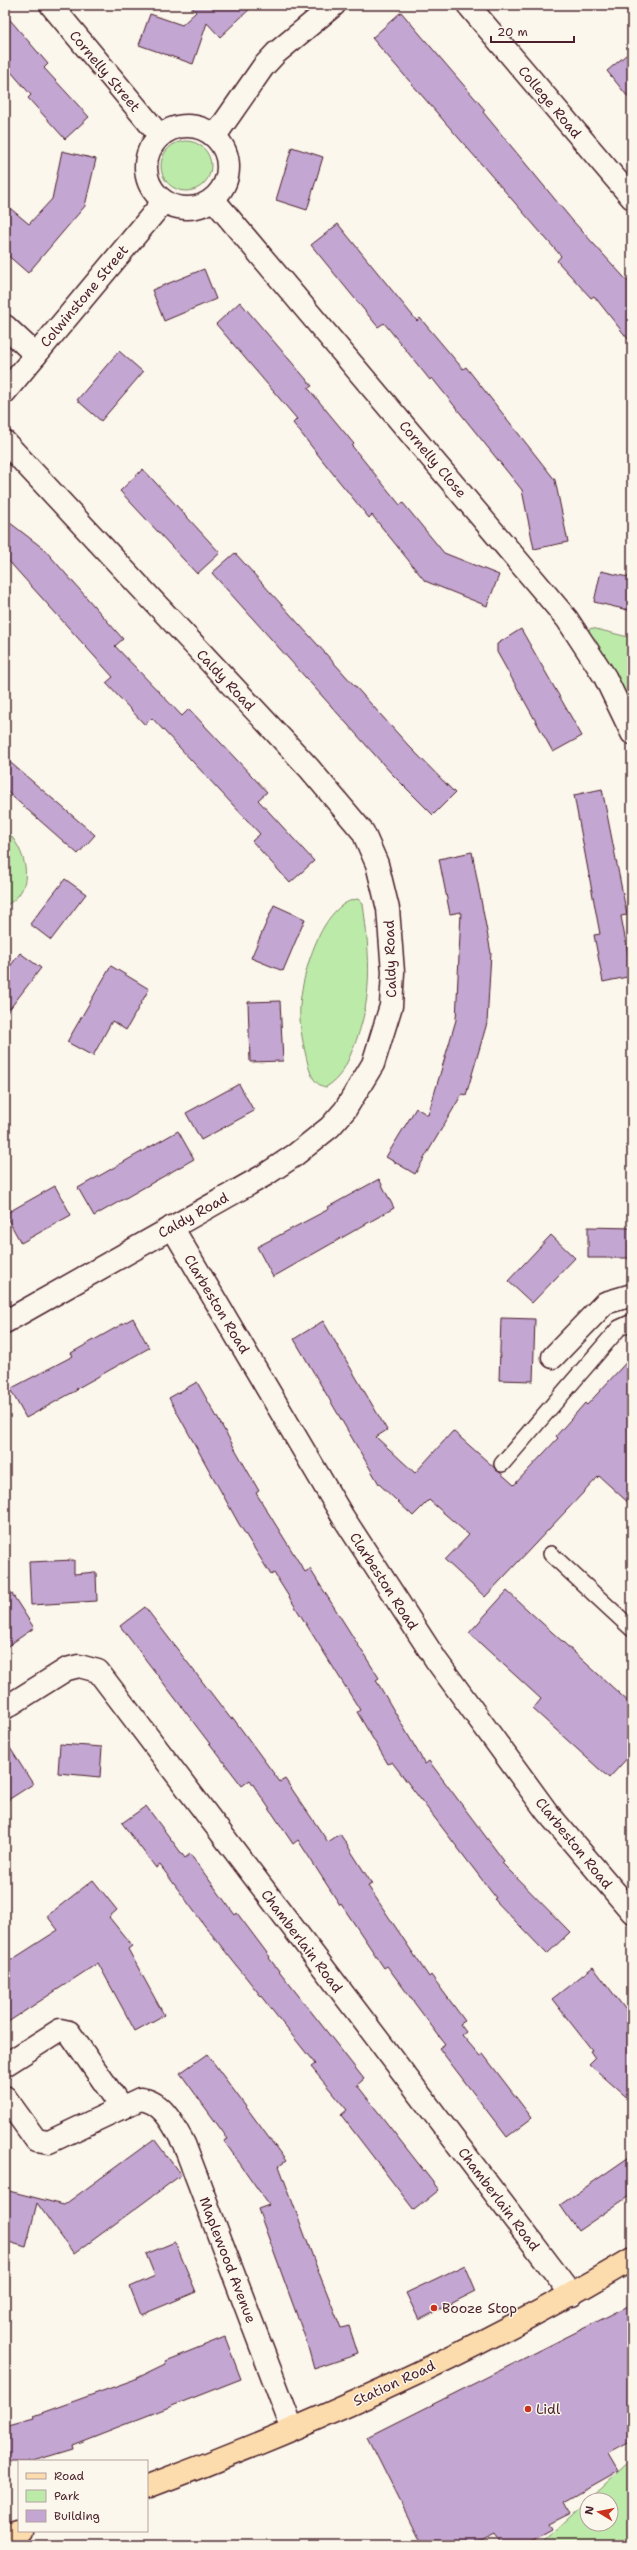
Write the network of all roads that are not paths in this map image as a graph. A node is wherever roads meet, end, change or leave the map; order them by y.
1 (51, 5) edge
2 (334, 5) edge
3 (475, 8) edge
4 (160, 136) junction
5 (215, 136) junction
6 (632, 198) edge
7 (213, 199) junction
8 (164, 201) junction
9 (5, 326) edge
10 (36, 354) junction
11 (5, 392) edge
12 (5, 442) edge
13 (632, 733) edge
14 (172, 1226) junction
15 (632, 1295) edge
16 (5, 1322) edge
17 (632, 1322) edge
18 (553, 1357) dead end
19 (502, 1464) dead end
20 (551, 1554) dead end
21 (632, 1629) edge
22 (5, 1708) edge
23 (632, 1912) edge
24 (5, 2065) edge
25 (5, 2097) edge
26 (122, 2108) junction
27 (632, 2259) edge
28 (572, 2295) junction
29 (292, 2428) junction
30 (148, 2487) edge
31 (18, 2532) edge
32 (5, 2536) edge

1 - 4 street, Cornelly Street
2 - 5 street
3 - 6 street, College Road
4 - 5 street
4 - 8 street
5 - 7 street
7 - 8 street
7 - 13 street, Cornelly Close
8 - 10 street, Colwinstone Street
9 - 10 street
10 - 11 street, Colwinstone Street
12 - 14 street, Caldy Road
14 - 16 street, Caldy Road
14 - 23 street, Clarbeston Road
15 - 18 street
17 - 19 lane
20 - 21 lane
22 - 28 street, Chamberlain Road
24 - 26 street
25 - 26 street
26 - 29 street, Maplewood Avenue
27 - 28 main road, Station Road
28 - 29 main road, Station Road
29 - 30 main road, Station Road
31 - 32 main road

